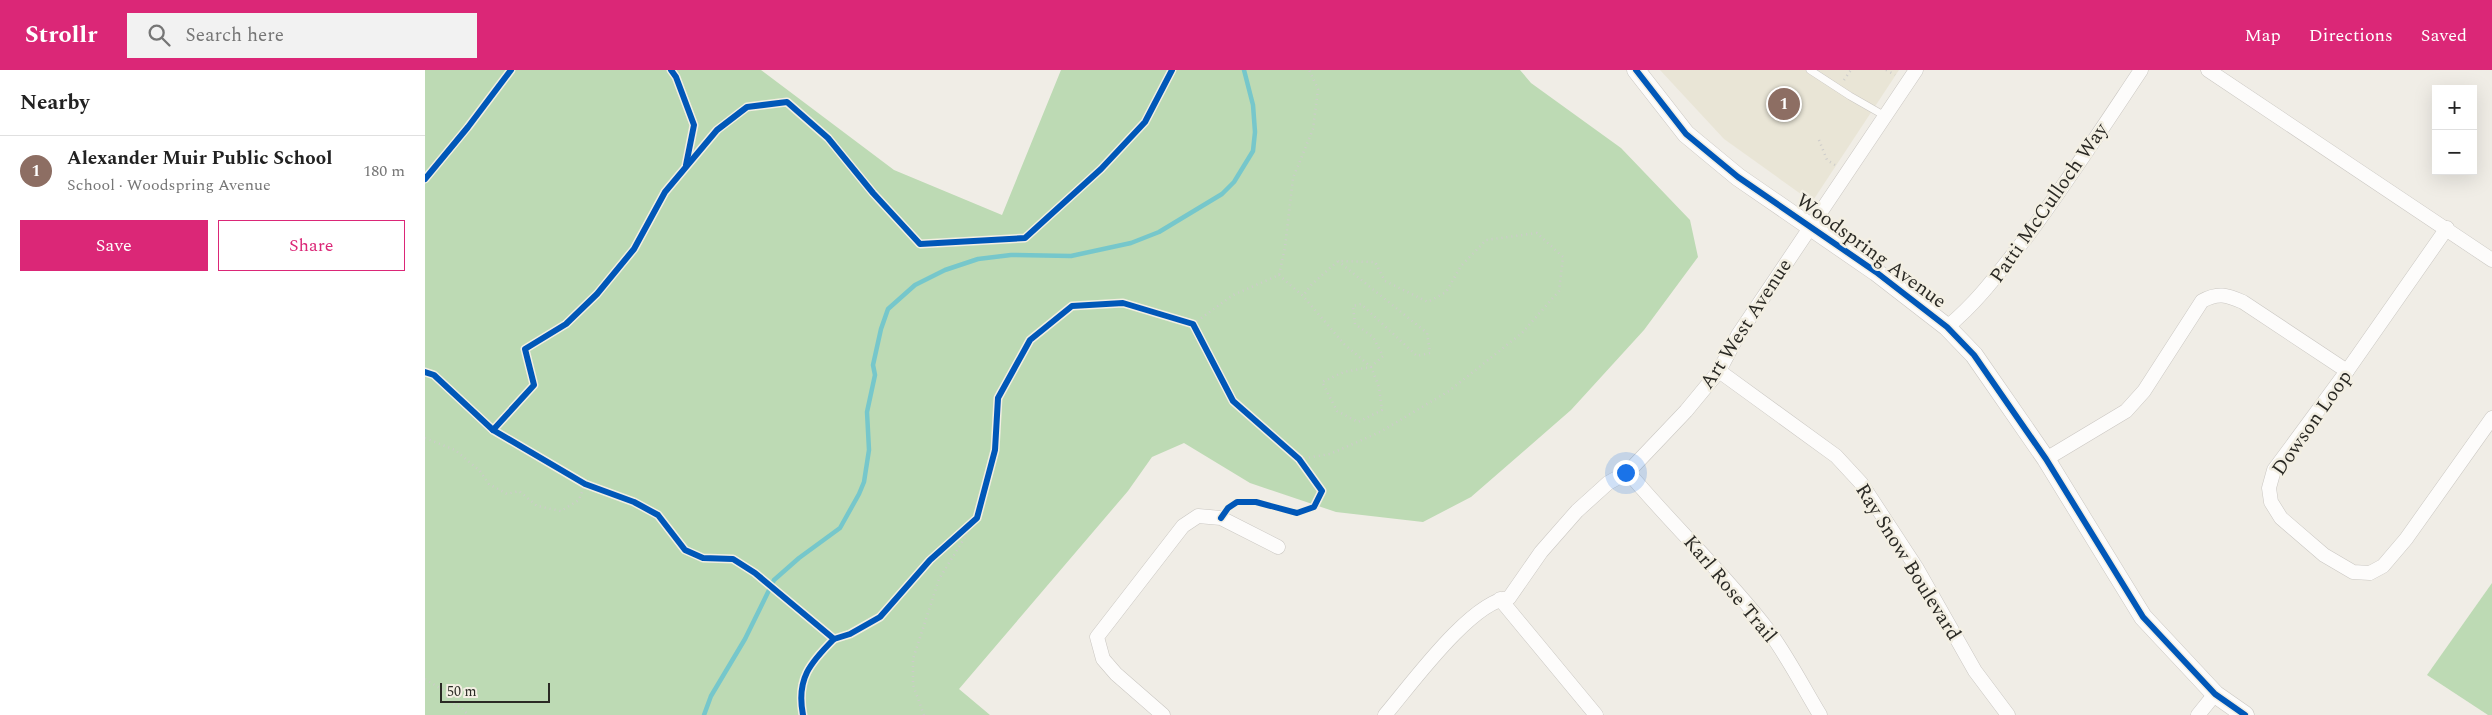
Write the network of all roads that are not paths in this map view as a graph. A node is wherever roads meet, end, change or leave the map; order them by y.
1 (1636, 70) edge
2 (1811, 70) edge
3 (1916, 70) edge
4 (2141, 70) edge
5 (2208, 70) edge
6 (1885, 116) junction
7 (1811, 225) junction
8 (2447, 228) junction
9 (2492, 260) edge
10 (1947, 327) junction
11 (1719, 371) junction
12 (2347, 372) junction
13 (2492, 418) edge
14 (2046, 460) junction
15 (1628, 472) junction
16 (1278, 547) dead end
17 (1500, 599) junction
18 (2215, 694) junction
19 (1163, 715) edge
20 (1385, 715) edge
21 (1596, 715) edge
22 (1820, 715) edge
23 (2008, 715) edge
24 (2198, 715) edge
25 (2245, 715) edge

1 - 7 street, Woodspring Avenue
2 - 6 lane
3 - 6 street, Art West Avenue
4 - 10 street, Patti McCulloch Way
5 - 8 street
6 - 7 street, Art West Avenue
7 - 10 street, Woodspring Avenue
7 - 11 street, Art West Avenue
8 - 9 street
8 - 12 street, Dowson Loop
10 - 14 street, Woodspring Avenue
11 - 15 street, Art West Avenue
11 - 23 street, Ray Snow Boulevard
12 - 13 street, Dowson Loop
12 - 14 street
14 - 18 street, Woodspring Avenue
15 - 17 street, Art West Avenue
15 - 22 street, Karl Rose Trail
16 - 19 street
17 - 20 street, Art West Avenue
17 - 21 street
18 - 24 street
18 - 25 street, Woodspring Avenue

